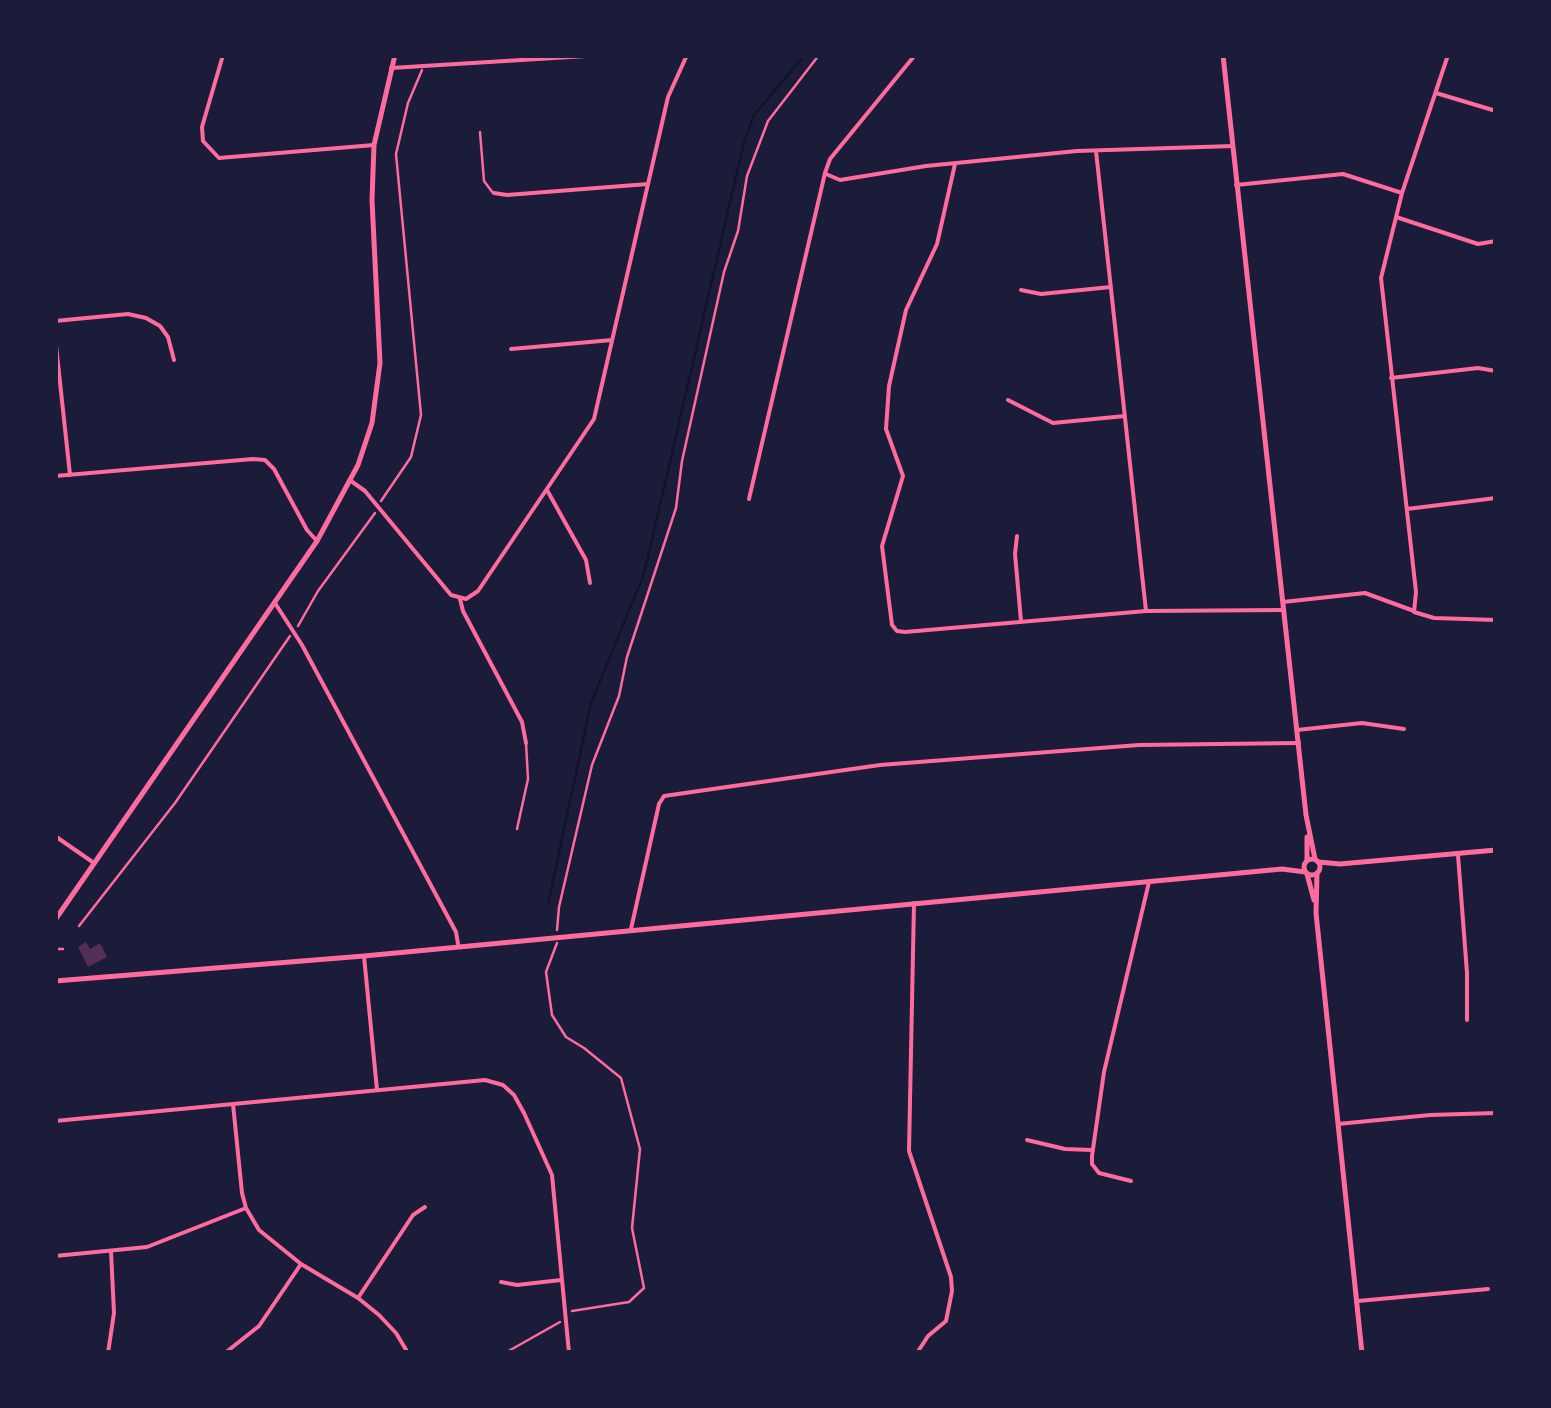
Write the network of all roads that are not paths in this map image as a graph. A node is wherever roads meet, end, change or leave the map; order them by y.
1 (223, 55) edge
2 (395, 55) edge
3 (602, 55) edge
4 (687, 55) edge
5 (915, 55) edge
6 (1223, 55) edge
7 (1448, 55) edge
8 (391, 68) junction
9 (1436, 93) junction
10 (1496, 111) edge
11 (480, 132) dead end
12 (374, 145) junction
13 (1232, 146) junction
14 (1096, 151) junction
15 (955, 164) junction
16 (825, 173) junction
17 (648, 184) junction
18 (1236, 185) junction
19 (1402, 193) junction
20 (494, 194) joint
21 (1396, 217) junction
22 (1496, 241) edge
23 (1111, 286) junction
24 (1021, 290) dead end
25 (55, 321) edge
26 (55, 336) edge
27 (612, 340) junction
28 (510, 349) dead end
29 (174, 360) dead end
30 (1496, 371) edge
31 (1391, 378) junction
32 (1008, 400) dead end
33 (1125, 416) junction
34 (70, 475) junction
35 (55, 476) edge
36 (351, 482) junction
37 (548, 490) junction
38 (1496, 498) edge
39 (749, 499) dead end
40 (1408, 508) junction
41 (1017, 536) dead end
42 (317, 541) junction
43 (590, 582) dead end
44 (460, 599) junction
45 (1283, 602) junction
46 (275, 603) junction
47 (1284, 610) junction
48 (1146, 612) junction
49 (1414, 612) junction
50 (1496, 620) edge
51 (1021, 622) junction
52 (1404, 729) dead end
53 (1297, 730) junction
54 (526, 742) joint
55 (1298, 743) junction
56 (518, 829) dead end
57 (55, 836) edge
58 (1496, 850) edge
59 (1458, 854) junction
60 (1311, 861) junction
61 (94, 862) junction
62 (1340, 864) junction
63 (1282, 869) junction
64 (1318, 872) junction
65 (1306, 873) junction
66 (1149, 882) junction
67 (914, 902) junction
68 (1316, 913) junction
69 (55, 920) edge
70 (631, 929) junction
71 (458, 944) junction
72 (364, 956) junction
73 (55, 981) edge
74 (1466, 1020) dead end
75 (377, 1090) junction
76 (232, 1104) junction
77 (1496, 1113) edge
78 (55, 1121) edge
79 (1338, 1124) junction
80 (1028, 1140) dead end
81 (1092, 1150) junction
82 (1131, 1181) dead end
83 (425, 1207) dead end
84 (246, 1208) junction
85 (111, 1251) junction
86 (55, 1256) edge
87 (302, 1264) junction
88 (561, 1280) junction
89 (501, 1282) dead end
90 (1488, 1290) dead end
91 (358, 1298) junction
92 (1356, 1301) junction
93 (108, 1353) edge
94 (224, 1353) edge
95 (408, 1353) edge
96 (569, 1353) edge
97 (917, 1353) edge
98 (1362, 1353) edge

1 - 12 street
2 - 8 street
3 - 8 street
4 - 17 street
5 - 16 street
6 - 13 street
7 - 9 street
8 - 12 street
9 - 10 street
9 - 19 street
11 - 20 lane
12 - 36 street
13 - 14 street
13 - 18 street
14 - 15 street
14 - 23 street
15 - 16 street
15 - 51 street
16 - 39 street
17 - 20 street
17 - 27 street
18 - 19 street
18 - 45 street
19 - 21 street
21 - 22 street
21 - 31 street
23 - 24 street
23 - 33 street
25 - 29 street
26 - 34 street
27 - 28 street
27 - 37 street
30 - 31 street
31 - 40 street
32 - 33 street
33 - 48 street
34 - 35 street
34 - 42 street
36 - 42 street
36 - 44 street
37 - 43 street
37 - 44 street
38 - 40 street
40 - 49 street
41 - 51 street
42 - 46 street
44 - 54 street
45 - 47 street
45 - 49 street
46 - 61 street
46 - 71 street
47 - 48 street
47 - 53 street
48 - 51 street
49 - 50 street
52 - 53 street
53 - 55 street
54 - 56 lane
55 - 60 street
55 - 70 street
57 - 61 street
58 - 59 street
59 - 62 street
59 - 74 street
60 - 62 street
60 - 63 street
60 - 64 street
60 - 65 street
61 - 69 street
62 - 64 street
63 - 65 street
63 - 66 street
64 - 65 street
64 - 68 street
65 - 68 street
66 - 67 street
66 - 81 street
67 - 70 street
67 - 97 street
68 - 79 street
70 - 71 street
71 - 72 street
72 - 73 street
72 - 75 street
75 - 76 street
75 - 88 street
76 - 78 street
76 - 84 street
77 - 79 street
79 - 92 street
80 - 81 street
81 - 82 street
83 - 91 street
84 - 85 street
84 - 87 street
85 - 86 street
85 - 93 street
87 - 91 street
87 - 94 street
88 - 89 street
88 - 96 street
90 - 92 street
91 - 95 street
92 - 98 street

